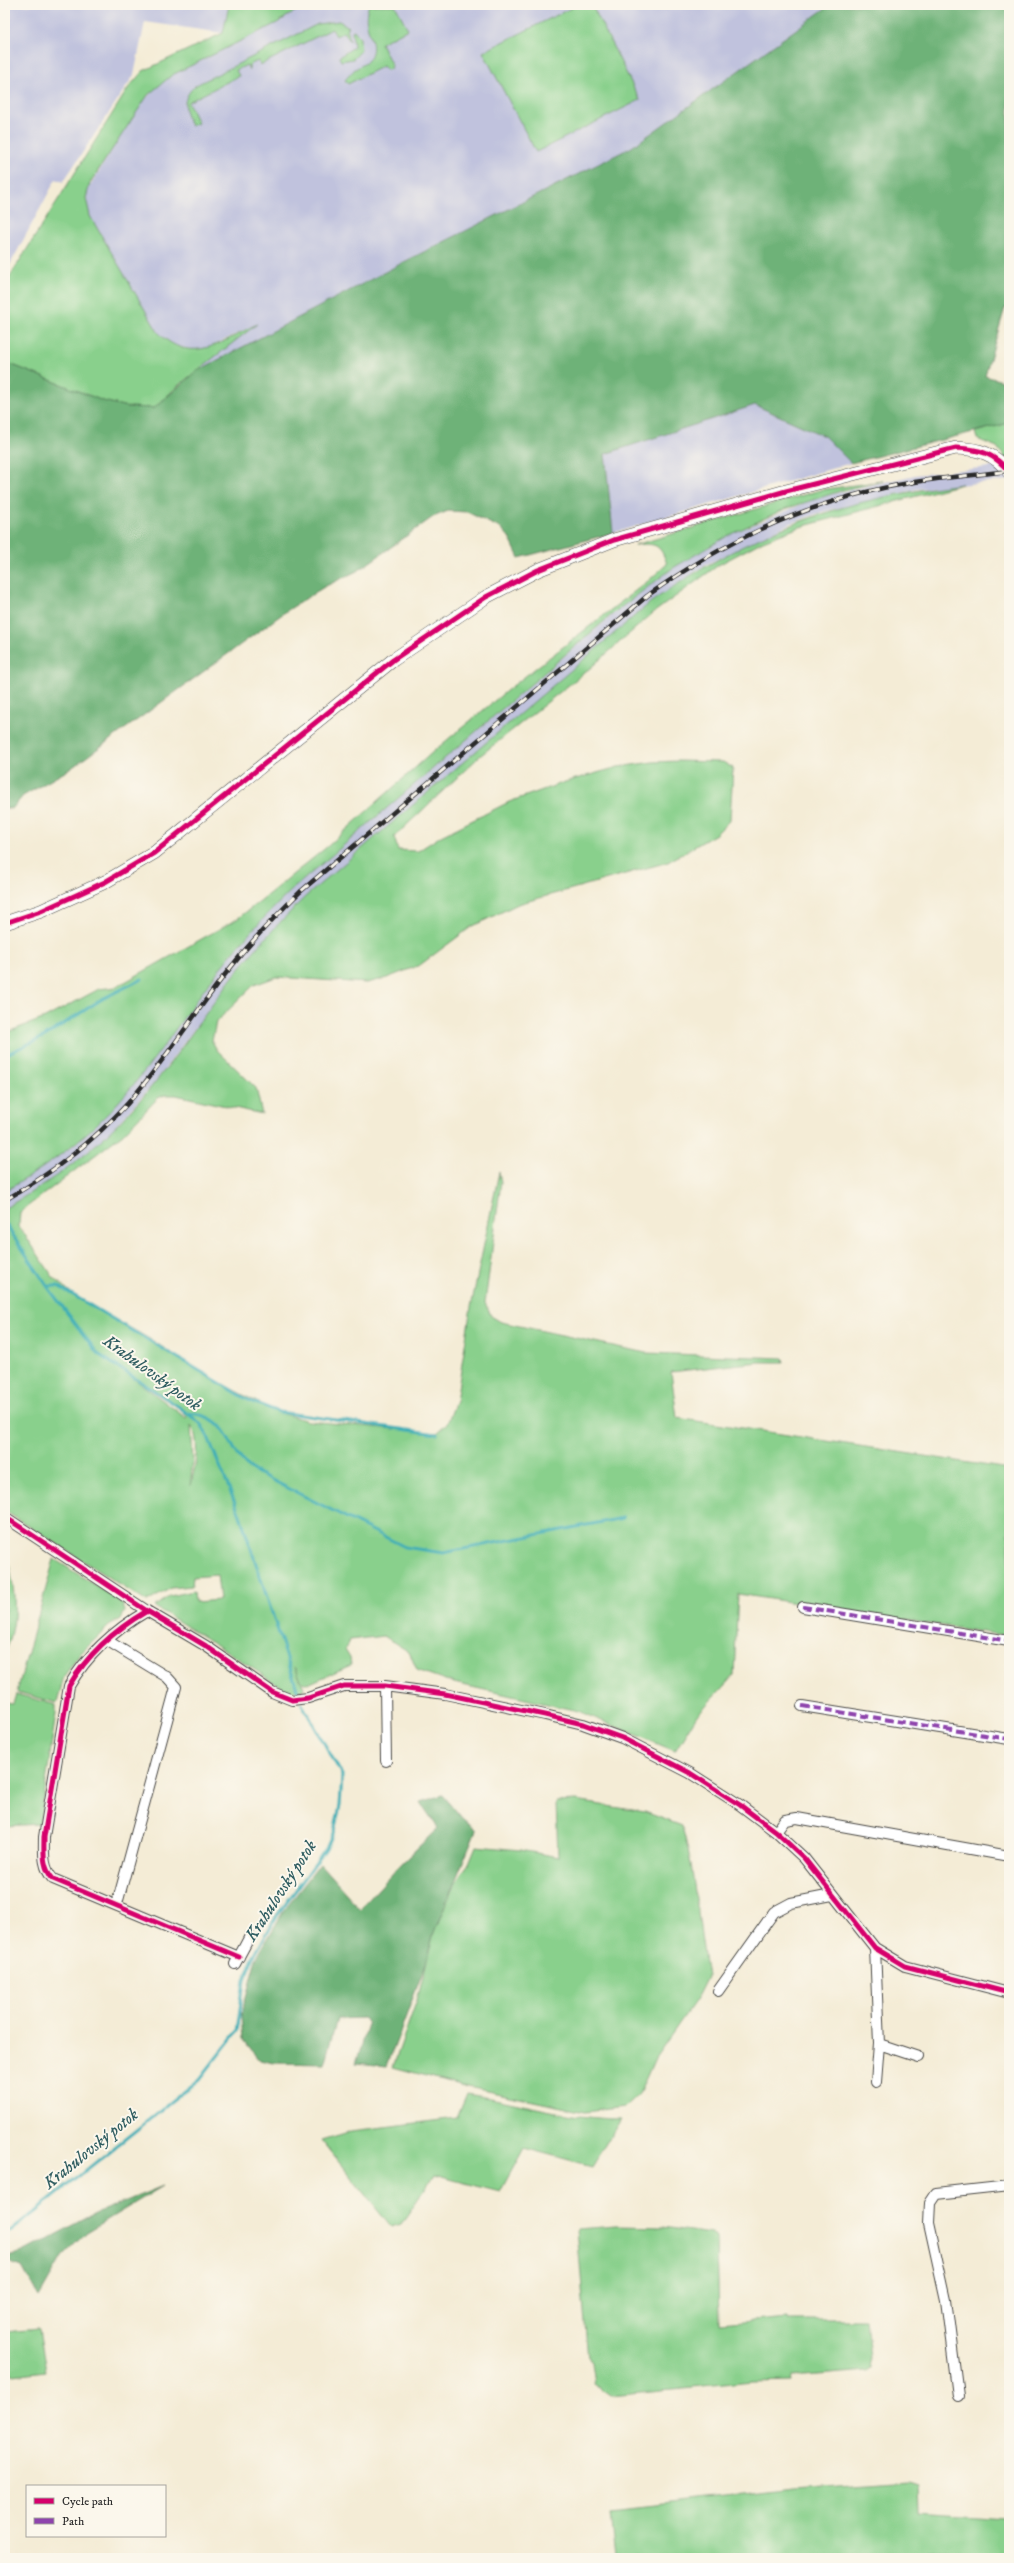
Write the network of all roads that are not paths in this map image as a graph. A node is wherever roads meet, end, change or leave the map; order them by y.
1 (1009, 472) edge
2 (5, 923) edge
3 (5, 1517) edge
4 (803, 1608) dead end
5 (147, 1611) junction
6 (108, 1641) junction
7 (1009, 1641) edge
8 (384, 1686) junction
9 (802, 1706) dead end
10 (1009, 1740) edge
11 (386, 1760) dead end
12 (776, 1832) junction
13 (1009, 1856) edge
14 (832, 1896) junction
15 (117, 1904) junction
16 (250, 1936) dead end
17 (875, 1948) junction
18 (718, 1991) dead end
19 (1009, 1992) edge
20 (879, 2044) junction
21 (918, 2057) dead end
22 (876, 2082) dead end
23 (1009, 2186) edge
24 (958, 2396) dead end

1 - 2 street
3 - 5 street
4 - 7 street
5 - 6 street
5 - 8 street
6 - 15 street
6 - 15 street
8 - 11 street
8 - 12 street
9 - 10 street
12 - 13 street
12 - 14 street
14 - 17 street
14 - 18 street
15 - 16 street
17 - 19 street
17 - 20 street
20 - 21 street
20 - 22 street
23 - 24 street

